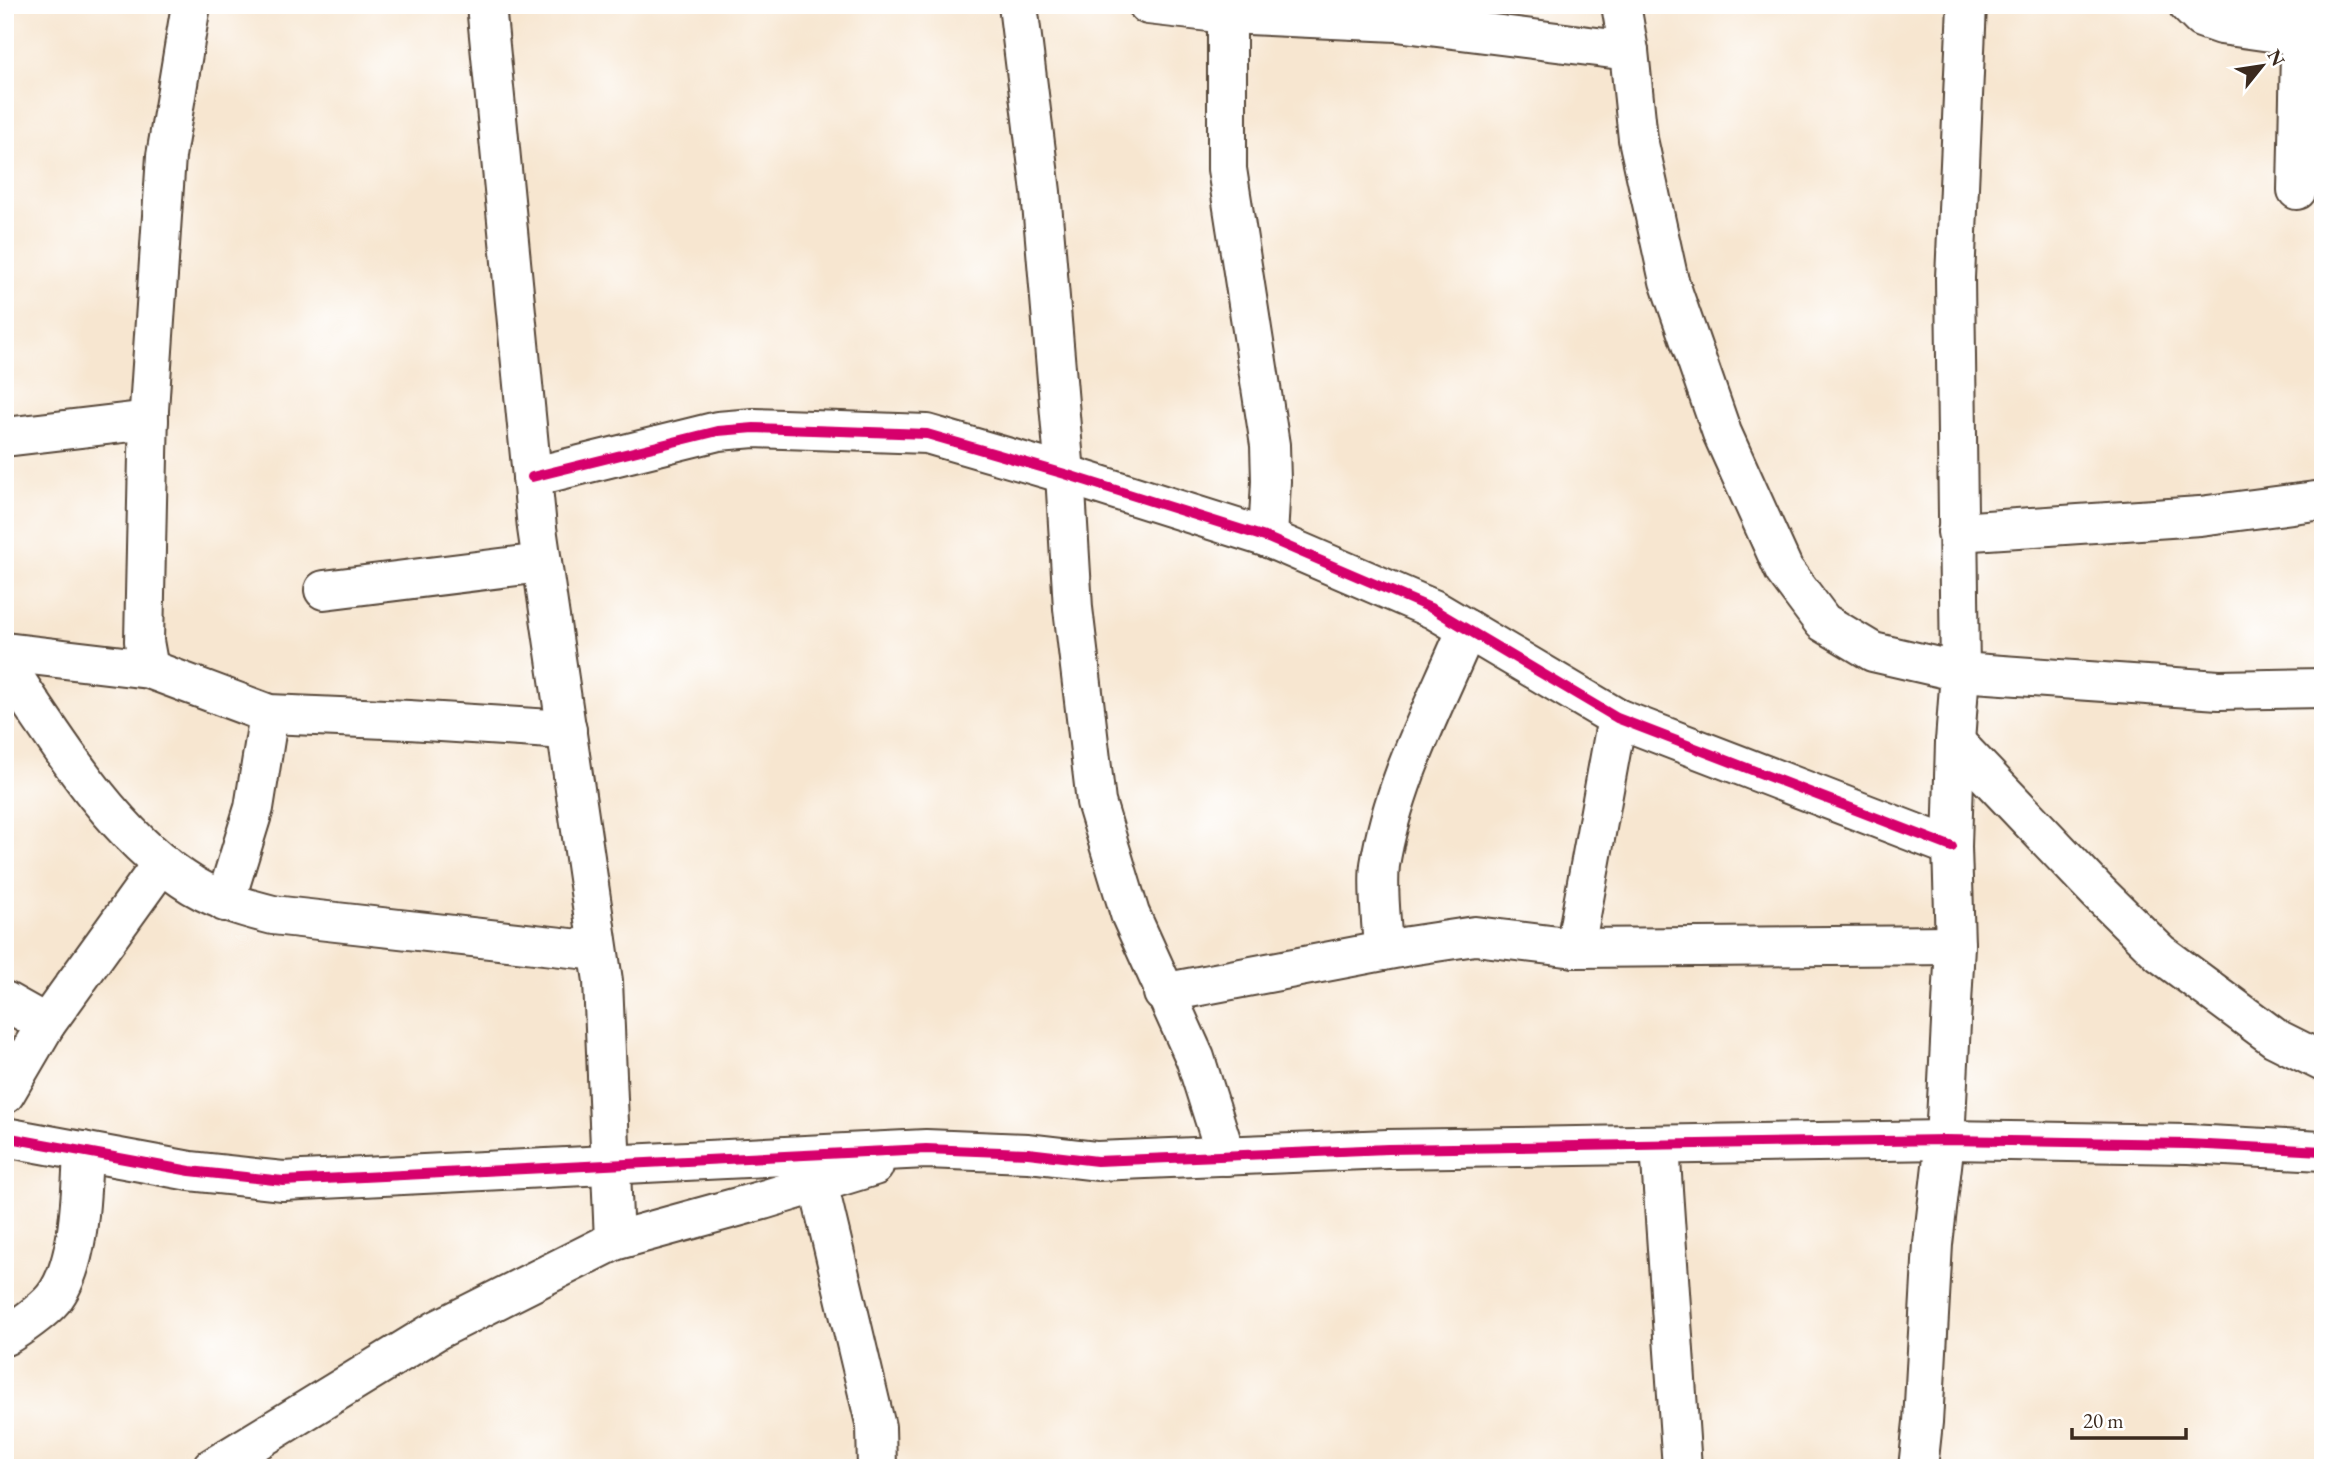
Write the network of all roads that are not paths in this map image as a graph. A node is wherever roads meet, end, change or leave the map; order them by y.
1 (191, 5) edge
2 (486, 5) edge
3 (1018, 5) edge
4 (1148, 5) edge
5 (1621, 5) edge
6 (1966, 5) edge
7 (2188, 5) edge
8 (1227, 14) junction
9 (1396, 14) edge
10 (2306, 18) edge
11 (1629, 51) junction
12 (2297, 190) dead end
13 (149, 419) junction
14 (5, 437) edge
15 (1065, 474) junction
16 (532, 477) junction
17 (2323, 500) edge
18 (1957, 532) junction
19 (1268, 538) junction
20 (542, 563) junction
21 (324, 590) dead end
22 (1467, 629) junction
23 (5, 652) edge
24 (5, 664) edge
25 (149, 669) junction
26 (1960, 673) junction
27 (2323, 688) edge
28 (269, 714) junction
29 (1617, 718) junction
30 (566, 730) junction
31 (1955, 742) junction
32 (1952, 848) junction
33 (162, 863) junction
34 (225, 902) junction
35 (1955, 946) junction
36 (1575, 948) junction
37 (598, 951) junction
38 (1382, 951) junction
39 (1163, 993) junction
40 (5, 1001) edge
41 (46, 1024) junction
42 (2323, 1062) edge
43 (5, 1094) edge
44 (5, 1137) edge
45 (1945, 1140) junction
46 (1660, 1146) junction
47 (83, 1151) junction
48 (2323, 1151) edge
49 (1226, 1156) junction
50 (611, 1164) junction
51 (813, 1169) junction
52 (614, 1241) junction
53 (5, 1336) edge
54 (212, 1468) edge
55 (877, 1468) edge
56 (1682, 1468) edge
57 (1918, 1468) edge

1 - 13 street
2 - 16 street
3 - 15 street
4 - 8 street
5 - 11 street
6 - 18 street
7 - 10 street
8 - 9 street
8 - 19 street
9 - 11 street
10 - 12 street
11 - 26 street
13 - 14 street
13 - 25 street
15 - 16 street
15 - 19 street
15 - 39 street
16 - 20 street
17 - 18 street
18 - 26 street
19 - 22 street
20 - 21 street
20 - 30 street
22 - 29 street
22 - 38 street
23 - 25 street
24 - 33 street
25 - 28 street
26 - 27 street
26 - 31 street
28 - 30 street
28 - 34 street
29 - 32 street
29 - 36 street
30 - 37 street
31 - 32 street
31 - 42 street
32 - 35 street
33 - 34 street
33 - 41 street
34 - 37 street
35 - 36 street
35 - 45 street
36 - 38 street
37 - 50 street
38 - 39 street
39 - 49 street
40 - 41 street
41 - 43 street
44 - 47 street
45 - 46 street
45 - 48 street
45 - 57 street
46 - 49 street
46 - 56 street
47 - 50 street
47 - 53 street
49 - 51 street
50 - 51 street
50 - 52 street
51 - 52 street
51 - 55 street
52 - 54 street

